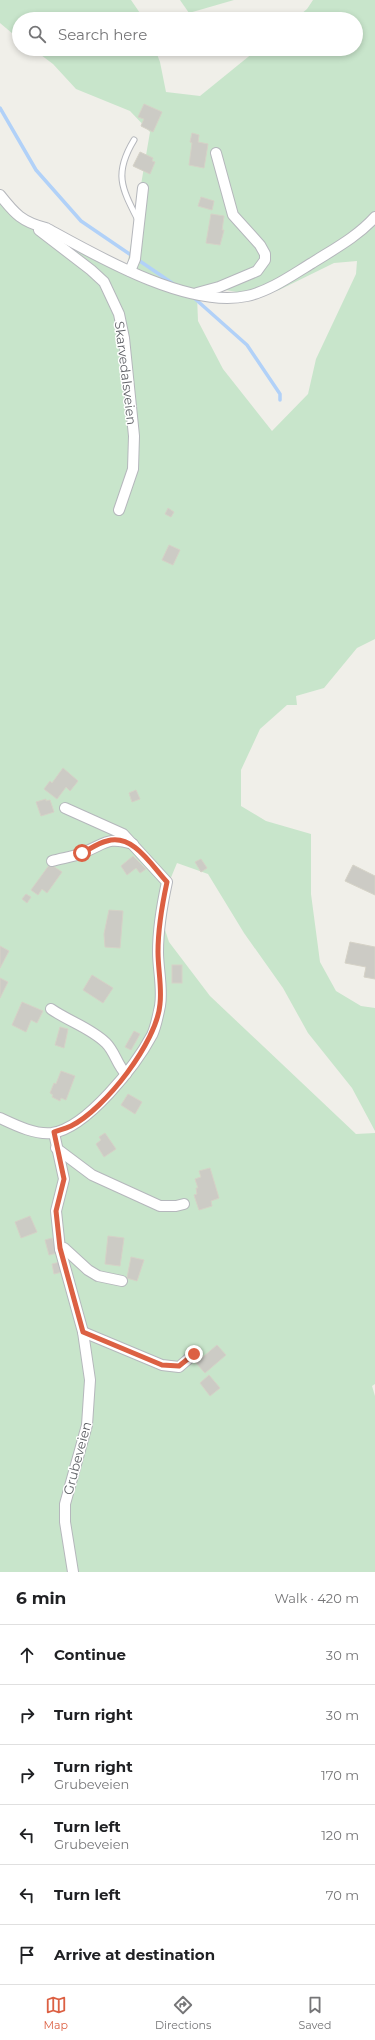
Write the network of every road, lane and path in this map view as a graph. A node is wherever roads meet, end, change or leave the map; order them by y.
1 (134, 140) dead end
2 (216, 154) dead end
3 (143, 188) dead end
4 (0, 195) edge
5 (375, 217) edge
6 (31, 224) junction
7 (140, 224) junction
8 (130, 271) junction
9 (195, 294) junction
10 (119, 510) dead end
11 (65, 808) dead end
12 (133, 844) junction
13 (52, 861) dead end
14 (50, 1009) dead end
15 (126, 1074) junction
16 (0, 1118) edge
17 (54, 1132) junction
18 (56, 1148) junction
19 (184, 1204) dead end
20 (60, 1248) junction
21 (122, 1281) dead end
22 (83, 1332) junction
23 (194, 1354) dead end
24 (72, 1572) edge

1 - 7 lane
2 - 9 street
3 - 7 street
4 - 6 street, Skarvedalsveien
5 - 9 street, Skarvedalsveien
6 - 8 street, Skarvedalsveien
6 - 10 street, Skarvedalsveien
7 - 8 street
8 - 9 street, Skarvedalsveien
11 - 12 street
12 - 13 street
12 - 15 street
14 - 15 street
15 - 17 street
16 - 17 street
17 - 18 street, Grubeveien
18 - 19 street
18 - 20 street, Grubeveien
20 - 21 street
20 - 22 street, Grubeveien
22 - 23 street
22 - 24 street, Grubeveien

